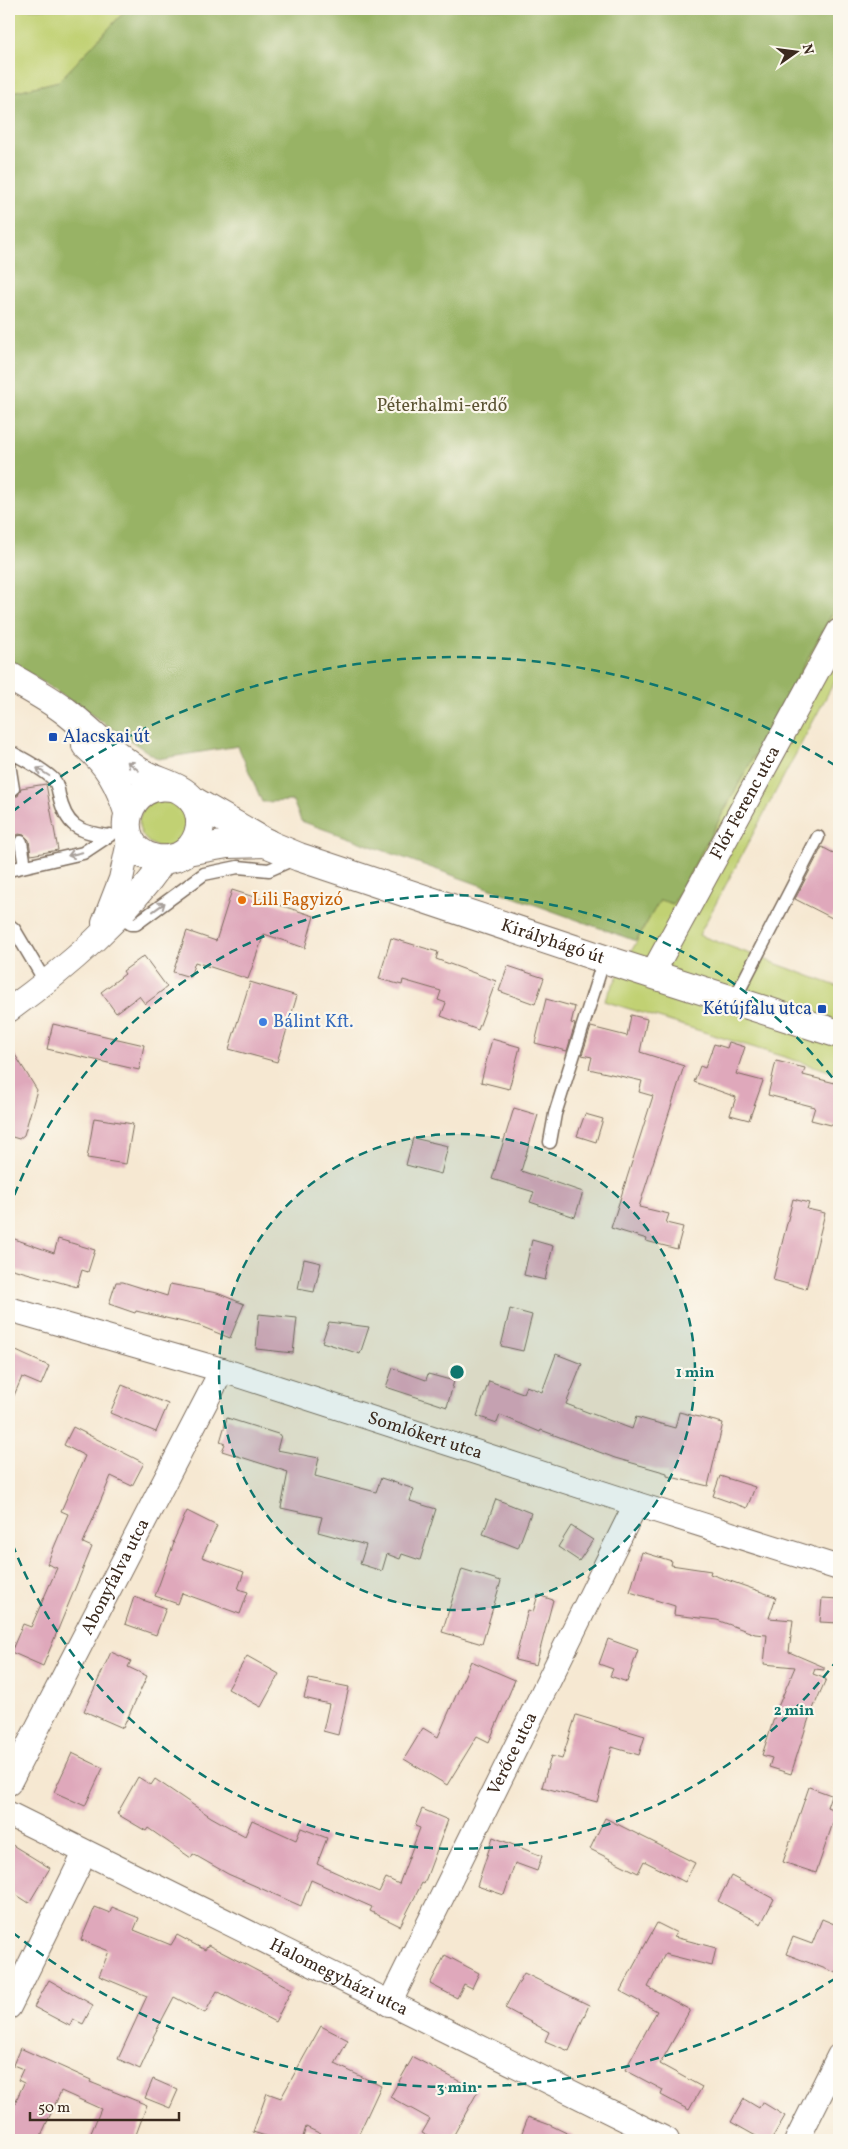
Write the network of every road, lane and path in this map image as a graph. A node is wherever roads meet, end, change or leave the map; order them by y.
1 (839, 631) edge
2 (9, 676) edge
3 (9, 694) edge
4 (9, 751) edge
5 (9, 764) edge
6 (13, 789) dead end
7 (184, 794) junction
8 (123, 826) junction
9 (818, 837) dead end
10 (21, 842) dead end
11 (268, 844) junction
12 (177, 855) junction
13 (299, 857) junction
14 (25, 866) junction
15 (9, 870) edge
16 (118, 916) junction
17 (9, 925) edge
18 (99, 936) junction
19 (604, 959) junction
20 (652, 974) junction
21 (46, 982) junction
22 (734, 1000) junction
23 (9, 1010) edge
24 (839, 1034) edge
25 (550, 1142) dead end
26 (9, 1309) edge
27 (222, 1370) junction
28 (636, 1504) junction
29 (839, 1568) edge
30 (9, 1783) edge
31 (9, 1814) edge
32 (85, 1853) junction
33 (389, 2004) junction
34 (9, 2007) edge
35 (839, 2056) edge
36 (667, 2140) edge
37 (797, 2140) edge

1 - 20 street, Flór Ferenc utca
7 -> 2 street, Királyhágó út
3 - 8 street
8 -> 4 lane
5 - 6 lane
7 - 8 street
7 - 11 street, Királyhágó út
7 - 12 street
8 - 12 street
8 -> 14 lane
8 - 18 street
9 - 22 lane
10 - 14 lane
11 - 12 street, Királyhágó út
11 - 13 street, Királyhágó út
12 - 16 street
16 -> 13 lane
13 - 19 street, Királyhágó út
14 - 15 lane
16 - 18 street
17 - 21 lane
18 - 21 street
19 - 20 street, Királyhágó út
19 - 25 lane
20 - 22 street, Királyhágó út
21 - 23 street
22 - 24 street, Királyhágó út
26 - 27 street, Somlókert utca
27 - 28 street, Somlókert utca
27 - 30 street, Abonyfalva utca
28 - 29 street, Somlókert utca
28 - 33 street, Verőce utca
31 - 32 street, Halomegyházi utca
32 - 33 street, Halomegyházi utca
32 - 34 street
33 - 36 street, Halomegyházi utca
35 - 37 street

